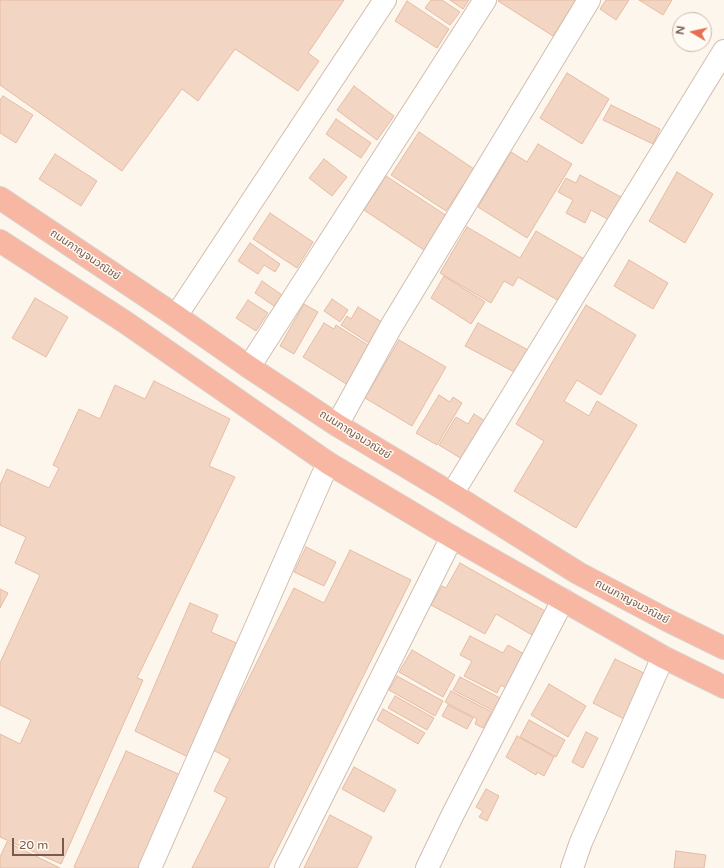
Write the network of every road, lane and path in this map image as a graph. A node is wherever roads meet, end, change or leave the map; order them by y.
1 (385, 0) edge
2 (485, 0) edge
3 (589, 0) edge
4 (724, 51) edge
5 (0, 198) edge
6 (0, 241) edge
7 (143, 294) junction
8 (176, 316) junction
9 (125, 322) junction
10 (249, 367) junction
11 (337, 425) junction
12 (328, 463) junction
13 (452, 494) junction
14 (452, 537) junction
15 (563, 600) junction
16 (724, 648) edge
17 (663, 657) junction
18 (724, 687) edge
19 (150, 868) edge
20 (286, 868) edge
21 (427, 868) edge
22 (572, 868) edge

1 - 8 street
2 - 10 street
3 - 11 street
4 - 13 street
5 - 7 highway, ถนนกาญจนวณิชย์
6 - 9 highway
7 - 8 highway, ถนนกาญจนวณิชย์
7 - 9 highway
8 - 10 highway, ถนนกาญจนวณิชย์
9 - 12 highway
10 - 11 highway, ถนนกาญจนวณิชย์
11 - 13 highway, ถนนกาญจนวณิชย์
12 - 14 highway
12 - 19 street
13 - 16 highway, ถนนกาญจนวณิชย์
14 - 15 highway
14 - 20 street
15 - 17 highway
15 - 21 street
17 - 18 highway
17 - 22 street

